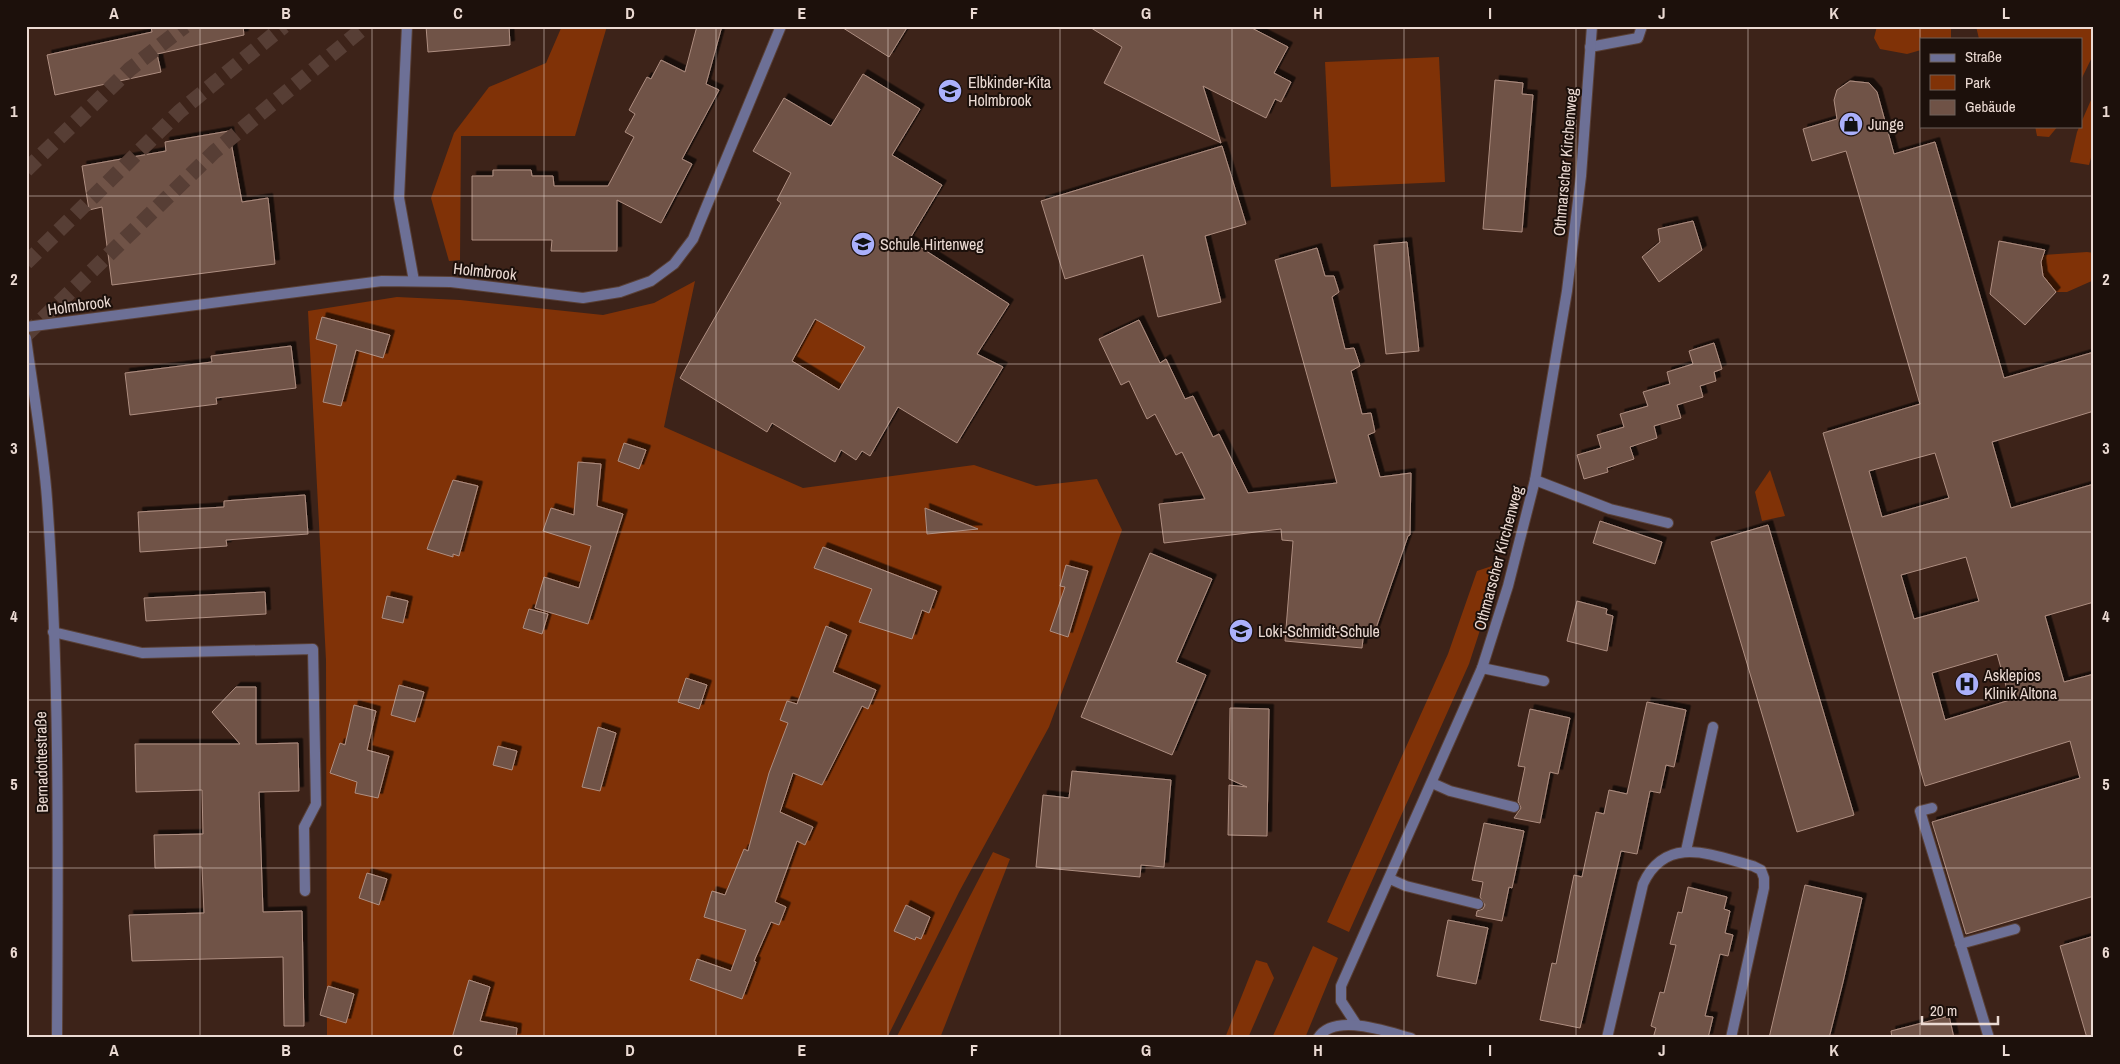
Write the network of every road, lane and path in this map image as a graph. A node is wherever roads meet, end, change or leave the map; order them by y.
1 (407, 26) edge
2 (781, 26) edge
3 (1592, 26) edge
4 (1642, 26) edge
5 (1590, 47) junction
6 (414, 281) junction
7 (26, 327) edge
8 (26, 338) edge
9 (1535, 480) junction
10 (1668, 523) dead end
11 (54, 632) junction
12 (1482, 668) junction
13 (1544, 681) dead end
14 (1713, 727) dead end
15 (1432, 783) junction
16 (1514, 807) dead end
17 (1932, 808) dead end
18 (1686, 851) junction
19 (1390, 879) junction
20 (305, 892) dead end
21 (1478, 904) dead end
22 (2014, 929) dead end
23 (1960, 944) junction
24 (1356, 1024) junction
25 (57, 1038) edge
26 (1318, 1038) edge
27 (1411, 1038) edge
28 (1607, 1038) edge
29 (1731, 1038) edge
30 (1989, 1038) edge

1 - 6 street
2 - 6 street, Holmbrook
3 - 5 street, Othmarscher Kirchenweg
4 - 5 street
5 - 9 street, Othmarscher Kirchenweg
6 - 7 street, Holmbrook
8 - 11 street, Bernadottestraße
9 - 10 street
9 - 12 street, Othmarscher Kirchenweg
11 - 20 street
11 - 25 street, Bernadottestraße
12 - 13 street
12 - 15 street, Othmarscher Kirchenweg
14 - 18 street
15 - 16 street
15 - 19 street, Othmarscher Kirchenweg
17 - 23 street
18 - 28 street
18 - 29 street
19 - 21 street
19 - 24 street, Othmarscher Kirchenweg
22 - 23 street
23 - 30 street
24 - 26 street
24 - 27 street

